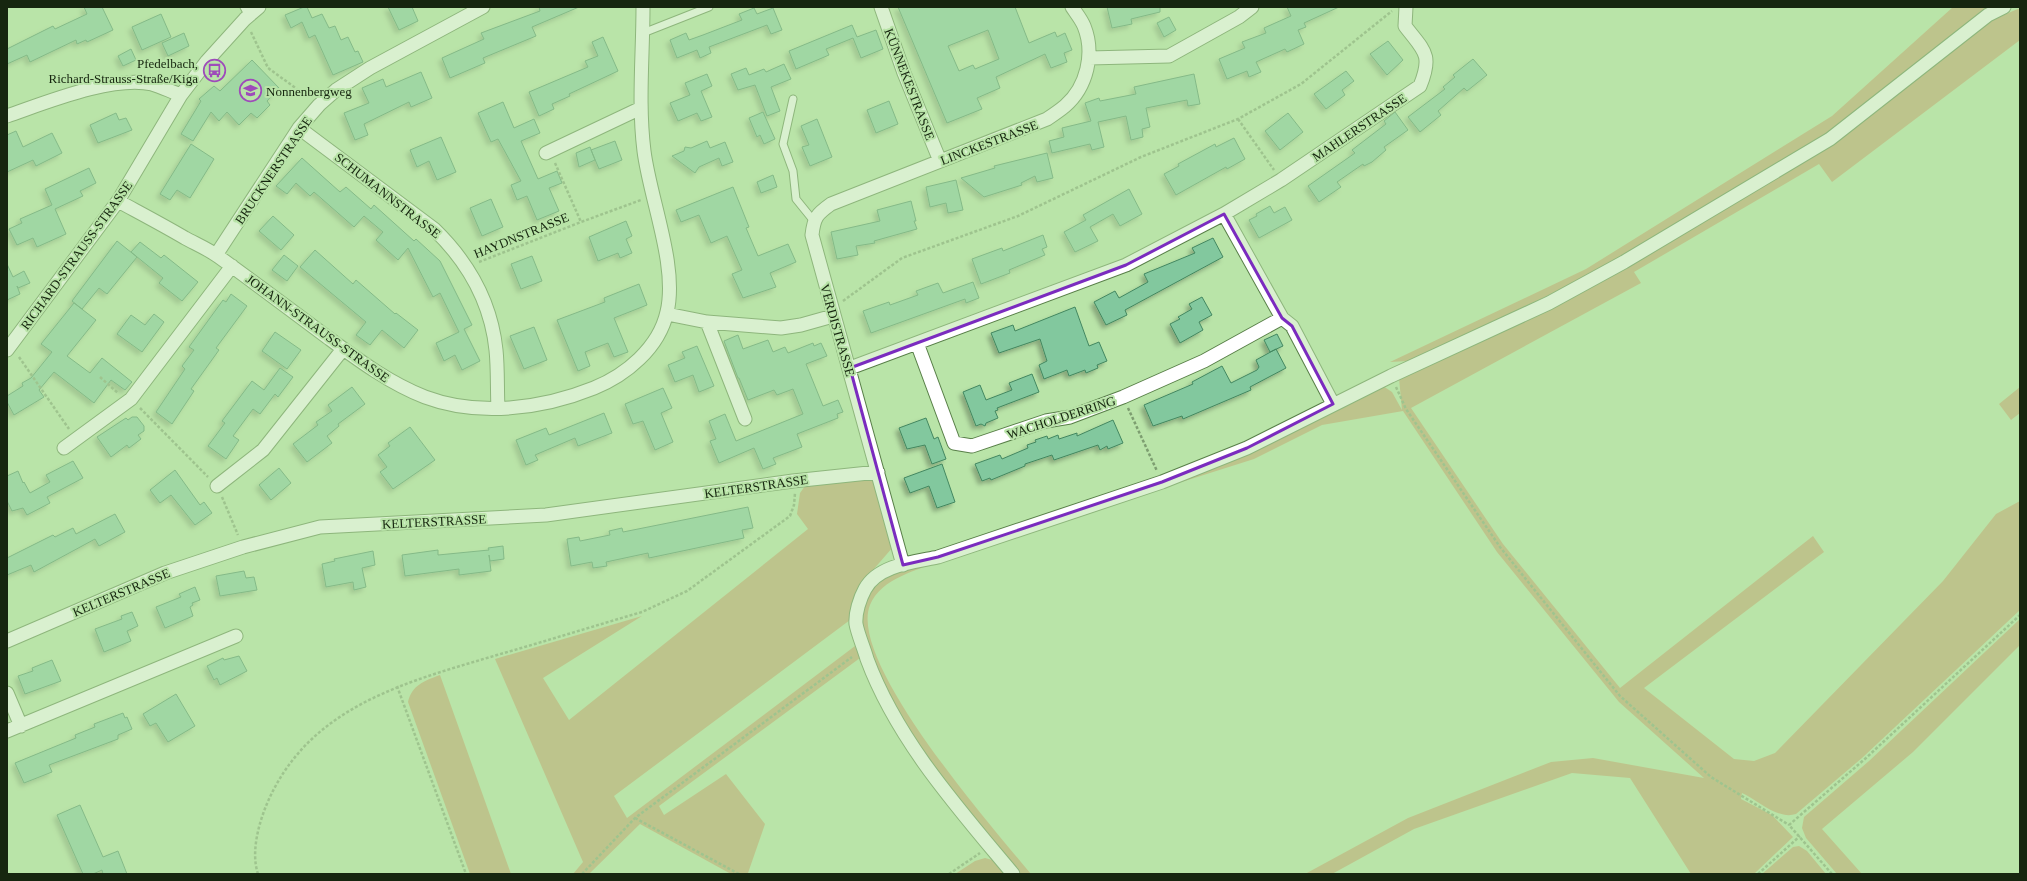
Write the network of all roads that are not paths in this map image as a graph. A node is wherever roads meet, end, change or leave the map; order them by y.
1 (259, 7) edge
2 (482, 7) edge
3 (643, 7) edge
4 (710, 7) edge
5 (881, 7) edge
6 (1072, 7) edge
7 (1252, 7) edge
8 (1406, 7) edge
9 (2004, 7) edge
10 (246, 14) edge
11 (643, 33) junction
12 (1089, 58) junction
13 (181, 95) junction
14 (793, 99) dead end
15 (641, 108) junction
16 (7, 116) edge
17 (299, 128) junction
18 (546, 154) road end
19 (940, 161) junction
20 (118, 201) junction
21 (1224, 214) junction
22 (813, 220) junction
23 (216, 255) junction
24 (232, 266) junction
25 (832, 312) junction
26 (667, 314) junction
27 (1282, 318) junction
28 (707, 322) junction
29 (917, 343) junction
30 (9, 347) edge
31 (343, 349) junction
32 (850, 368) junction
33 (1333, 404) junction
34 (498, 408) junction
35 (745, 419) dead end
36 (64, 448) dead end
37 (878, 472) junction
38 (217, 486) road end
39 (903, 565) junction
40 (236, 636) dead end
41 (7, 641) edge
42 (7, 692) edge
43 (21, 726) junction
44 (7, 731) edge
45 (1013, 874) edge

1 - 10 street, RICHARD-STRAUSS-STRASSE
2 - 17 street, BRUCKNERSTRASSE
3 - 11 street, JOHANN-STRAUSS-STRASSE
4 - 11 lane
5 - 19 street, KÜNNEKESTRASSE
6 - 12 street, LINCKESTRASSE
7 - 12 street
8 - 21 street, MAHLERSTRASSE
9 - 33 street
10 - 13 street, RICHARD-STRAUSS-STRASSE
11 - 15 street, JOHANN-STRAUSS-STRASSE
12 - 19 street, LINCKESTRASSE
13 - 16 street
13 - 20 street, RICHARD-STRAUSS-STRASSE
14 - 22 lane
15 - 18 street
15 - 26 street, JOHANN-STRAUSS-STRASSE
17 - 23 street, BRUCKNERSTRASSE
17 - 34 street, SCHUMANNSTRASSE
19 - 22 street, LINCKESTRASSE
20 - 23 street, JOHANN-STRAUSS-STRASSE
20 - 30 street, RICHARD-STRAUSS-STRASSE
21 - 27 street
21 - 29 street
22 - 25 street, VERDISTRASSE
23 - 24 street, JOHANN-STRAUSS-STRASSE
24 - 31 street, JOHANN-STRAUSS-STRASSE
24 - 36 street
25 - 28 street
25 - 32 street, VERDISTRASSE
26 - 28 street
26 - 34 street, JOHANN-STRAUSS-STRASSE
27 - 29 street, WACHOLDERRING
27 - 33 street
28 - 35 street
29 - 32 street
31 - 34 street, JOHANN-STRAUSS-STRASSE
31 - 38 street
32 - 37 street, VERDISTRASSE
33 - 39 street
37 - 39 street, VERDISTRASSE
37 - 41 street, KELTERSTRASSE
39 - 45 street
40 - 43 street
42 - 43 street
43 - 44 street

